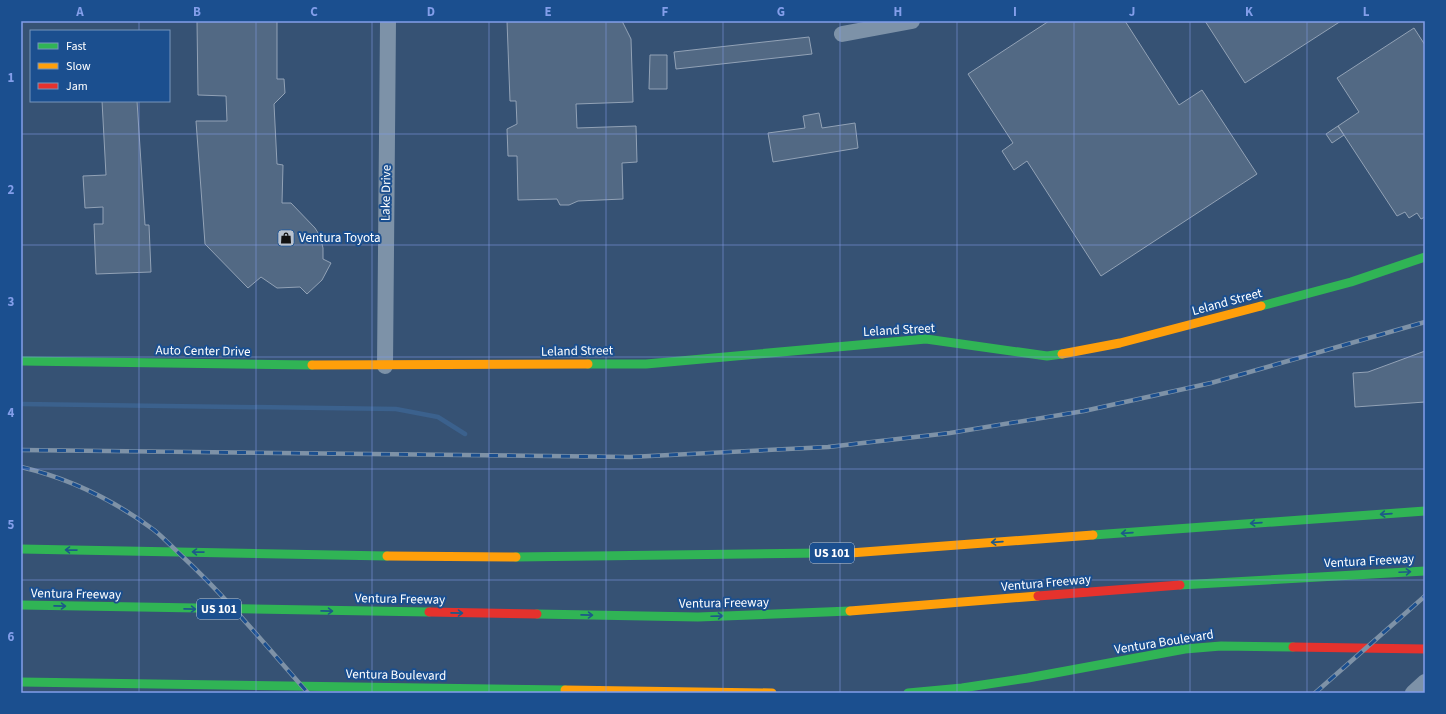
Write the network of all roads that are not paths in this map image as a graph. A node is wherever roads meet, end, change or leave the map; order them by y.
1 (388, 21) edge
2 (912, 21) edge
3 (842, 34) dead end
4 (1425, 256) edge
5 (21, 362) edge
6 (385, 366) junction
7 (1425, 511) edge
8 (21, 549) edge
9 (1425, 571) edge
10 (21, 605) edge
11 (1425, 649) edge
12 (21, 682) edge
13 (1425, 682) edge
14 (772, 693) edge
15 (908, 693) edge
16 (1413, 693) edge

1 - 6 street, Lake Drive
2 - 3 street
4 - 6 main road, Leland Street
5 - 6 main road, Auto Center Drive
7 -> 8 main road, US 101
10 -> 9 main road, Ventura Freeway / US 101
11 - 15 main road, Ventura Boulevard
12 - 14 main road, Ventura Boulevard
13 - 16 street

